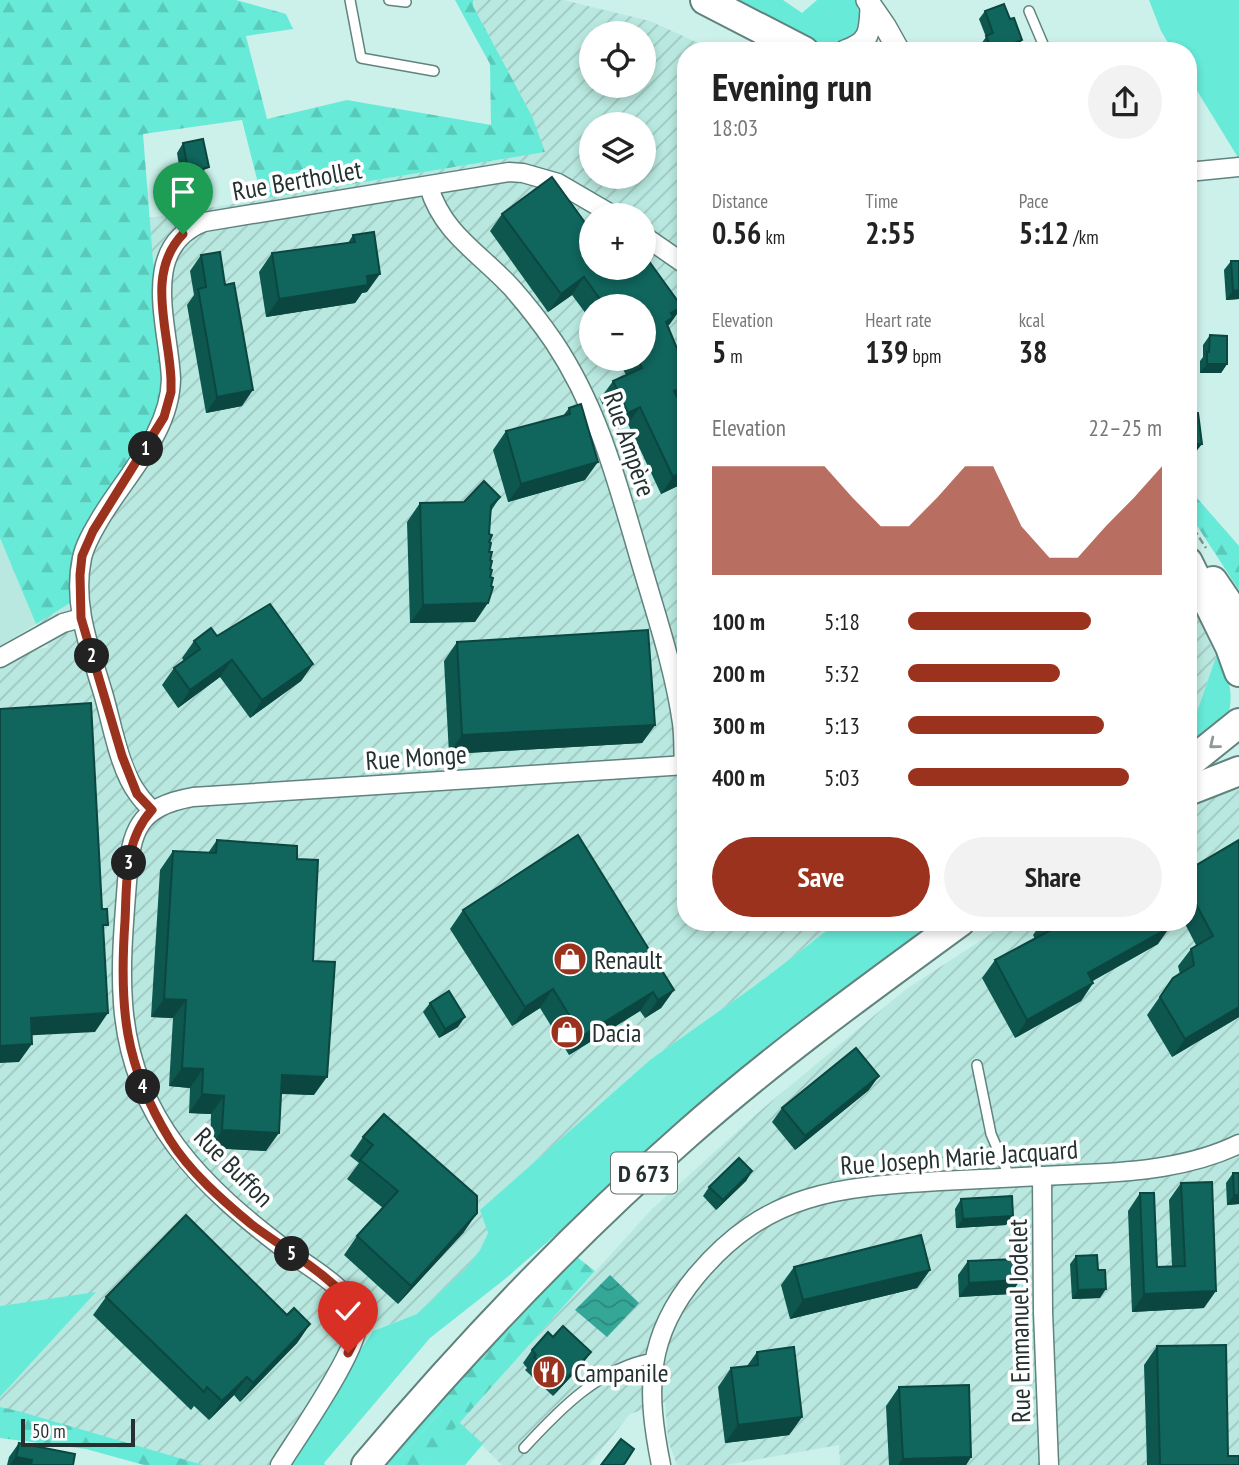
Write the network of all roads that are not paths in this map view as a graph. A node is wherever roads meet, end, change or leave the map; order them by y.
1 (350, 0) edge
2 (389, 0) edge
3 (705, 0) edge
4 (406, 2) dead end
5 (869, 4) edge
6 (1029, 11) dead end
7 (787, 42) edge
8 (862, 42) edge
9 (874, 42) edge
10 (894, 42) edge
11 (1042, 42) edge
12 (434, 71) dead end
13 (1239, 166) edge
14 (1197, 171) edge
15 (429, 187) junction
16 (592, 203) edge
17 (656, 244) edge
18 (677, 259) edge
19 (1199, 569) edge
20 (81, 618) junction
21 (1239, 619) edge
22 (0, 658) edge
23 (1239, 672) edge
24 (677, 698) edge
25 (1239, 723) edge
26 (1197, 757) edge
27 (677, 767) edge
28 (1239, 771) edge
29 (1197, 787) edge
30 (152, 810) junction
31 (948, 931) edge
32 (977, 1065) dead end
33 (1239, 1144) edge
34 (1042, 1176) junction
35 (1010, 1178) junction
36 (654, 1358) junction
37 (524, 1448) dead end
38 (280, 1465) edge
39 (366, 1465) edge
40 (661, 1465) edge
41 (1049, 1465) edge

1 - 12 lane
2 - 4 lane
3 - 7 main road
5 - 8 street
5 - 9 street
5 - 10 street
6 - 11 lane
13 - 14 street
15 - 16 street, Rue Berthollet
15 - 20 street, Rue Berthollet
15 - 24 street, Rue Ampère
17 - 18 street
19 - 21 main road
19 - 23 main road
20 - 22 street
20 - 30 street, Rue Berthollet
25 -> 26 main road
27 - 30 street, Rue Monge
28 - 29 main road
30 - 38 street, Rue Buffon
31 - 39 main road, D 673
32 - 35 lane
33 - 34 street, Rue Joseph Marie Jacquard
34 - 35 street, Rue Joseph Marie Jacquard
34 - 41 street, Rue Emmanuel Jodelet
35 - 36 street, Rue Joseph Marie Jacquard
36 - 37 lane
36 - 40 street, Rue Joseph Marie Jacquard

